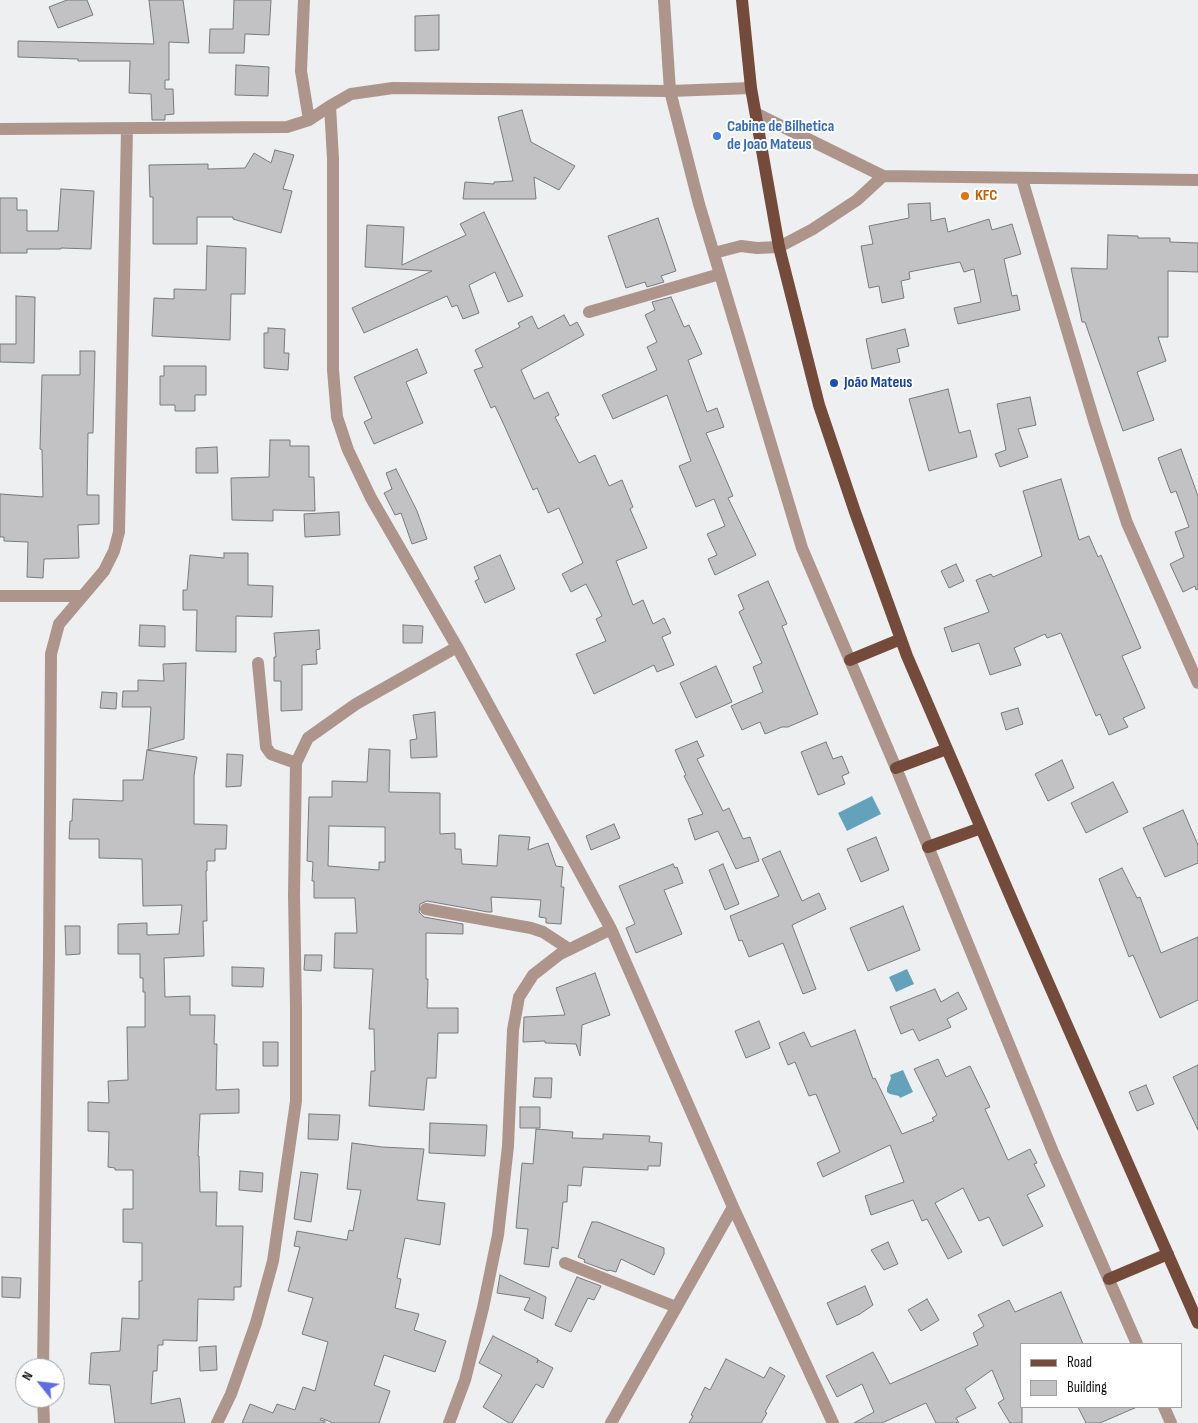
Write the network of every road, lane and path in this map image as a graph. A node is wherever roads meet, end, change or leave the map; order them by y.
1 (304, 0) edge
2 (664, 0) edge
3 (742, 0) edge
4 (751, 88) junction
5 (670, 91) junction
6 (330, 106) junction
7 (757, 114) junction
8 (309, 120) junction
9 (127, 128) junction
10 (0, 129) edge
11 (883, 176) junction
12 (1022, 179) junction
13 (1198, 180) edge
14 (779, 247) junction
15 (714, 253) junction
16 (720, 274) junction
17 (589, 312) dead end
18 (0, 596) edge
19 (83, 596) junction
20 (901, 639) junction
21 (457, 647) junction
22 (850, 660) junction
23 (258, 663) dead end
24 (1198, 683) edge
25 (947, 749) junction
26 (296, 763) junction
27 (896, 768) junction
28 (981, 828) junction
29 (928, 847) junction
30 (426, 909) dead end
31 (611, 929) junction
32 (569, 949) junction
33 (733, 1208) junction
34 (1168, 1254) junction
35 (565, 1262) dead end
36 (1108, 1280) junction
37 (676, 1308) junction
38 (1198, 1323) edge
39 (1137, 1343) edge
40 (43, 1358) edge
41 (43, 1408) edge
42 (1164, 1408) edge
43 (44, 1423) edge
44 (217, 1423) edge
45 (449, 1423) edge
46 (611, 1423) edge
47 (833, 1423) edge
48 (1171, 1423) edge

1 - 8 street
2 - 5 street
3 - 4 main road
4 - 5 street
4 - 7 main road
5 - 6 street
5 - 15 street
6 - 8 street
6 - 21 street
7 - 11 street
7 - 14 main road
8 - 9 street
9 - 10 street
9 - 19 street
11 - 12 street
11 - 14 street
12 - 13 street
12 - 24 street
14 - 15 street
14 - 20 main road
15 - 16 street
16 - 17 street
16 - 22 street
18 - 19 street
19 - 40 street
20 - 22 main road
20 - 25 main road
21 - 26 street
21 - 31 street
22 - 27 street
23 - 26 street
25 - 27 main road
25 - 28 main road
26 - 44 street
27 - 29 street
28 - 29 main road
28 - 34 main road
29 - 36 street
30 - 32 street
31 - 32 street
31 - 33 street
32 - 45 street
33 - 37 street
33 - 47 street
34 - 36 main road
34 - 38 main road
35 - 37 street
36 - 39 street
37 - 46 street
41 - 43 street
42 - 48 street

